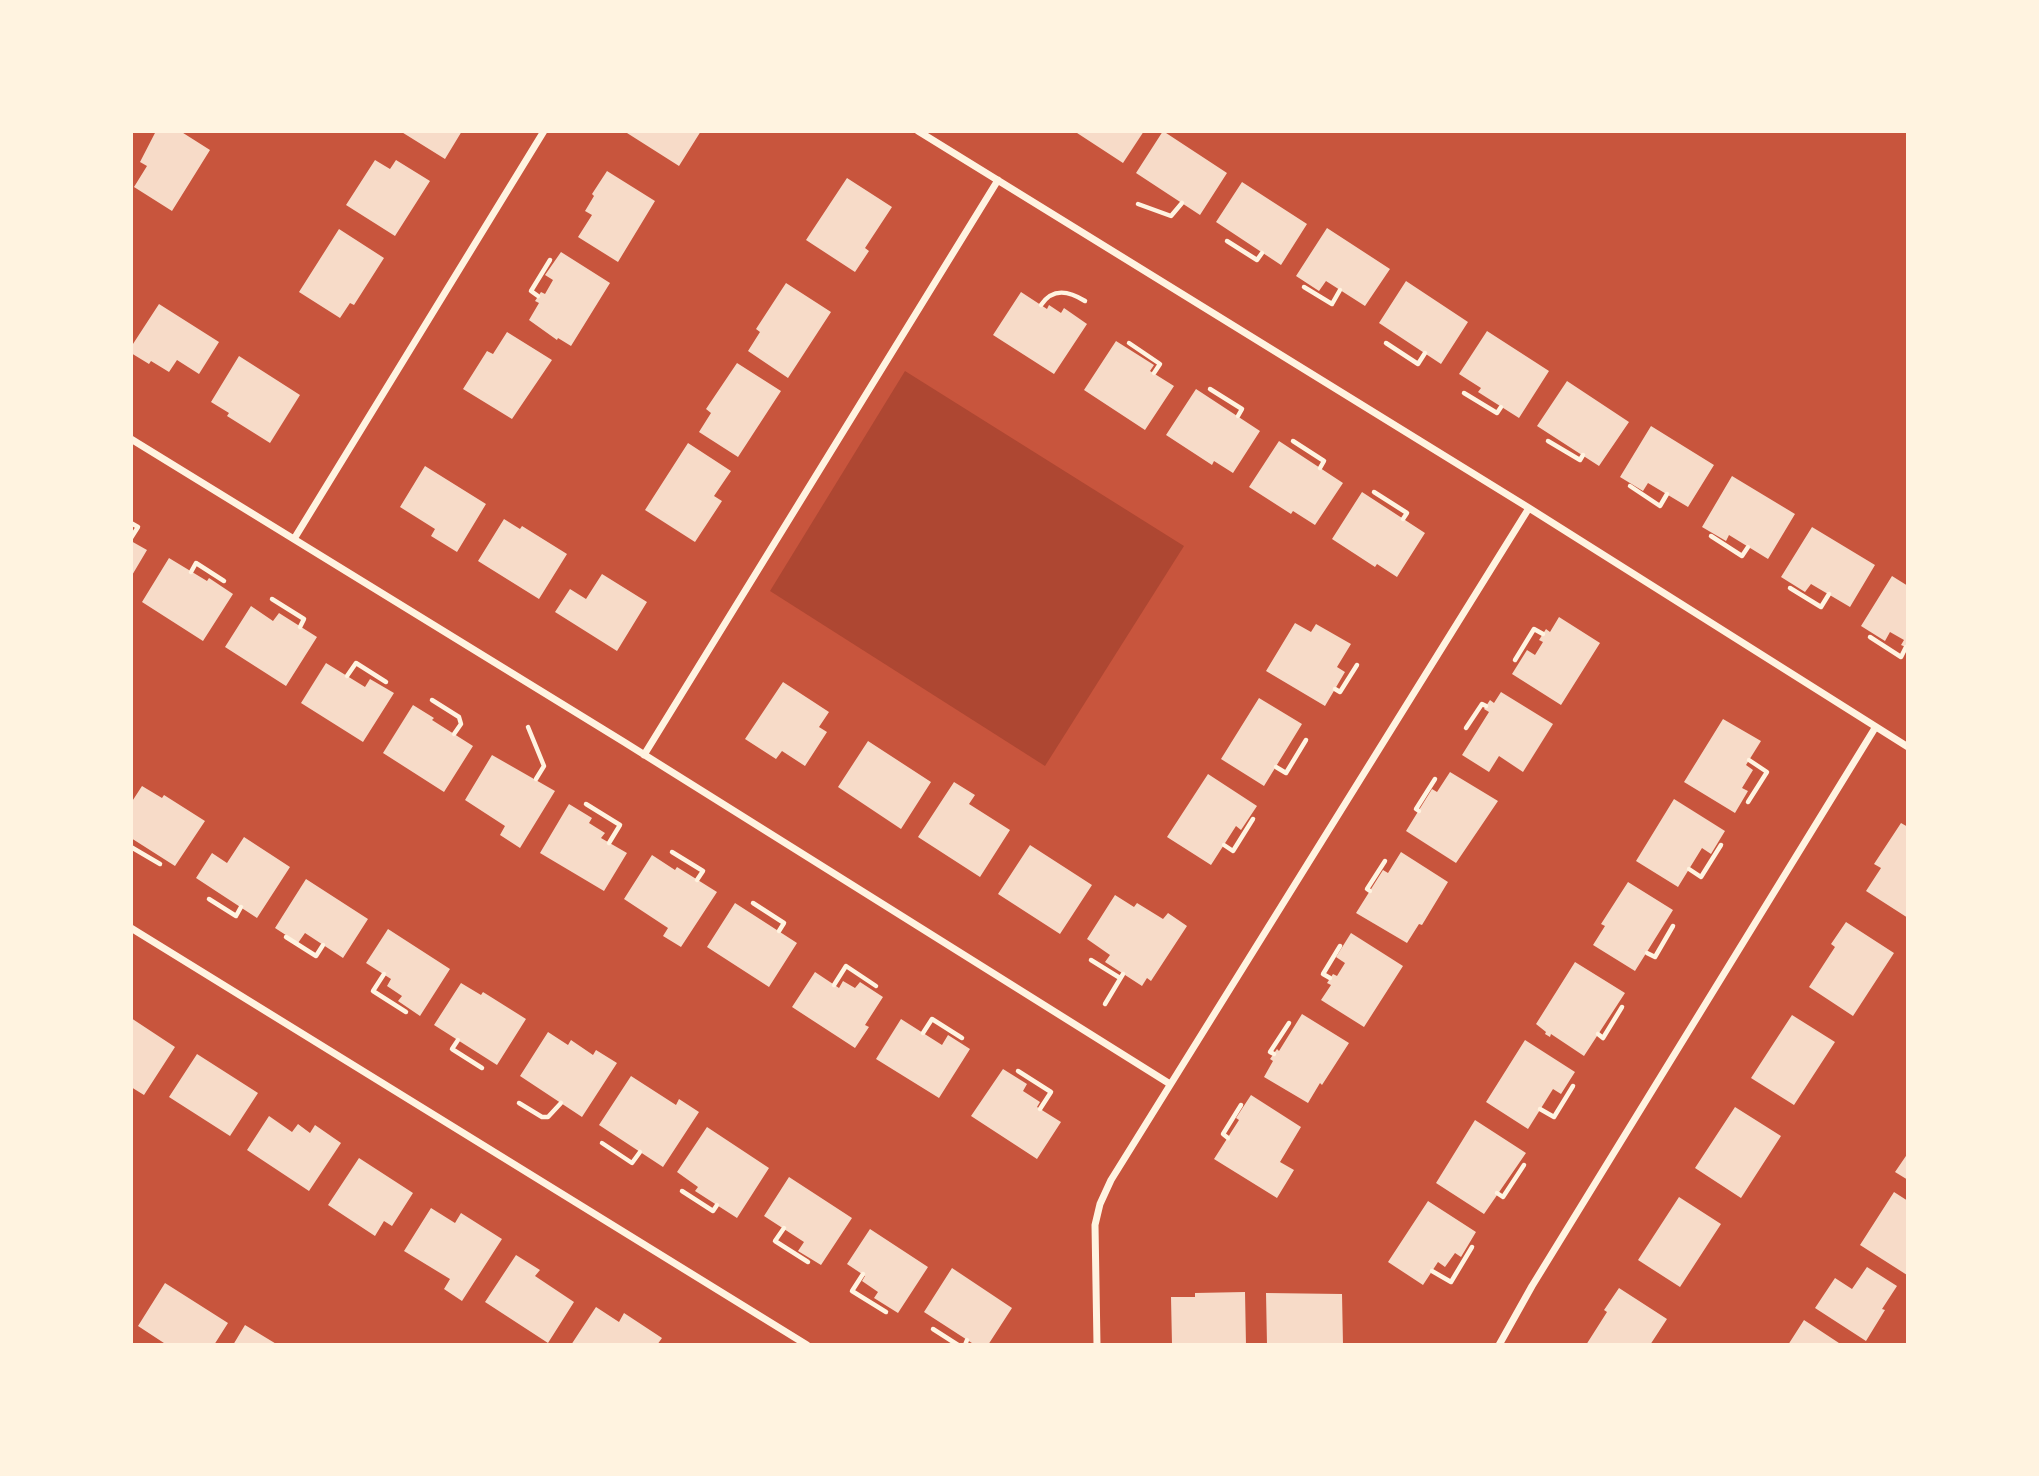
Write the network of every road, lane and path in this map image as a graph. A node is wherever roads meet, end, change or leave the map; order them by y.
1 (544, 131) edge
2 (918, 131) edge
3 (998, 180) junction
4 (1182, 203) dead end
5 (1139, 204) dead end
6 (1227, 241) dead end
7 (1262, 253) dead end
8 (550, 261) dead end
9 (1304, 287) dead end
10 (1340, 290) dead end
11 (538, 296) dead end
12 (1085, 301) dead end
13 (1041, 305) dead end
14 (1129, 343) dead end
15 (1386, 343) dead end
16 (1425, 353) dead end
17 (1154, 373) dead end
18 (1210, 389) dead end
19 (1464, 393) dead end
20 (1501, 407) dead end
21 (1238, 416) dead end
22 (131, 439) edge
23 (1293, 440) dead end
24 (1548, 441) dead end
25 (1583, 455) dead end
26 (1320, 468) dead end
27 (1630, 486) dead end
28 (1374, 492) dead end
29 (1667, 494) dead end
30 (1528, 508) junction
31 (1403, 519) dead end
32 (131, 523) edge
33 (1711, 536) dead end
34 (131, 538) edge
35 (294, 538) junction
36 (1748, 547) dead end
37 (191, 572) dead end
38 (224, 581) dead end
39 (1790, 587) dead end
40 (1829, 594) dead end
41 (272, 599) dead end
42 (300, 627) dead end
43 (1543, 634) dead end
44 (1870, 637) dead end
45 (1906, 648) edge
46 (1515, 660) dead end
47 (1357, 665) dead end
48 (347, 676) dead end
49 (386, 681) dead end
50 (1335, 689) dead end
51 (432, 699) dead end
52 (1486, 706) dead end
53 (528, 727) dead end
54 (1875, 727) junction
55 (1466, 728) dead end
56 (454, 734) dead end
57 (1306, 740) dead end
58 (1908, 747) edge
59 (644, 755) junction
60 (1749, 760) dead end
61 (1276, 767) dead end
62 (536, 779) dead end
63 (1435, 779) dead end
64 (1748, 802) dead end
65 (586, 804) dead end
66 (1419, 811) dead end
67 (1253, 819) dead end
68 (135, 840) dead end
69 (609, 843) dead end
70 (1224, 845) dead end
71 (1721, 845) dead end
72 (131, 847) edge
73 (673, 852) dead end
74 (1385, 861) dead end
75 (160, 864) dead end
76 (1689, 869) dead end
77 (697, 880) dead end
78 (1370, 891) dead end
79 (209, 899) dead end
80 (753, 904) dead end
81 (241, 907) dead end
82 (1673, 926) dead end
83 (131, 928) edge
84 (779, 931) dead end
85 (286, 937) dead end
86 (323, 944) dead end
87 (1340, 946) dead end
88 (1647, 953) dead end
89 (1091, 960) dead end
90 (384, 974) dead end
91 (1330, 978) dead end
92 (834, 985) dead end
93 (876, 985) dead end
94 (1105, 1003) dead end
95 (1622, 1007) dead end
96 (406, 1012) dead end
97 (1289, 1023) dead end
98 (923, 1033) dead end
99 (1598, 1034) dead end
100 (962, 1038) dead end
101 (457, 1040) dead end
102 (1274, 1054) dead end
103 (482, 1068) dead end
104 (1018, 1071) dead end
105 (1170, 1084) junction
106 (1573, 1086) dead end
107 (519, 1103) dead end
108 (561, 1103) dead end
109 (1241, 1105) dead end
110 (1040, 1109) dead end
111 (1540, 1109) dead end
112 (1228, 1138) dead end
113 (602, 1143) dead end
114 (640, 1152) dead end
115 (1524, 1165) dead end
116 (681, 1191) dead end
117 (1497, 1193) dead end
118 (717, 1205) dead end
119 (784, 1228) dead end
120 (1472, 1247) dead end
121 (808, 1262) dead end
122 (1432, 1270) dead end
123 (863, 1275) dead end
124 (886, 1312) dead end
125 (933, 1329) dead end
126 (807, 1345) edge
127 (958, 1345) edge
128 (1097, 1345) edge
129 (1499, 1345) edge

1 - 35 street
2 - 3 street
3 - 30 street
3 - 59 street
4 - 5 path
6 - 7 path
8 - 11 path
9 - 10 path
12 - 13 path
14 - 17 path
15 - 16 path
18 - 21 path
19 - 20 path
22 - 35 street
23 - 26 path
24 - 25 path
27 - 29 path
28 - 31 path
30 - 54 street
30 - 105 street
32 - 34 path
33 - 36 path
35 - 59 street
37 - 38 path
39 - 40 path
41 - 42 path
43 - 46 path
44 - 45 path
47 - 50 path
48 - 49 path
51 - 56 path
52 - 55 path
53 - 62 path
54 - 58 street
54 - 129 street
57 - 61 path
59 - 105 street
60 - 64 path
63 - 66 path
65 - 69 path
67 - 70 path
68 - 72 path
71 - 76 path
72 - 75 path
73 - 77 path
74 - 78 path
79 - 81 path
80 - 84 path
82 - 88 path
83 - 126 street
85 - 86 path
87 - 91 path
89 - 94 path
90 - 96 path
92 - 93 path
95 - 99 path
97 - 102 path
98 - 100 path
101 - 103 path
104 - 110 path
105 - 128 street
106 - 111 path
107 - 108 path
109 - 112 path
113 - 114 path
115 - 117 path
116 - 118 path
119 - 121 path
120 - 122 path
123 - 124 path
125 - 127 path

